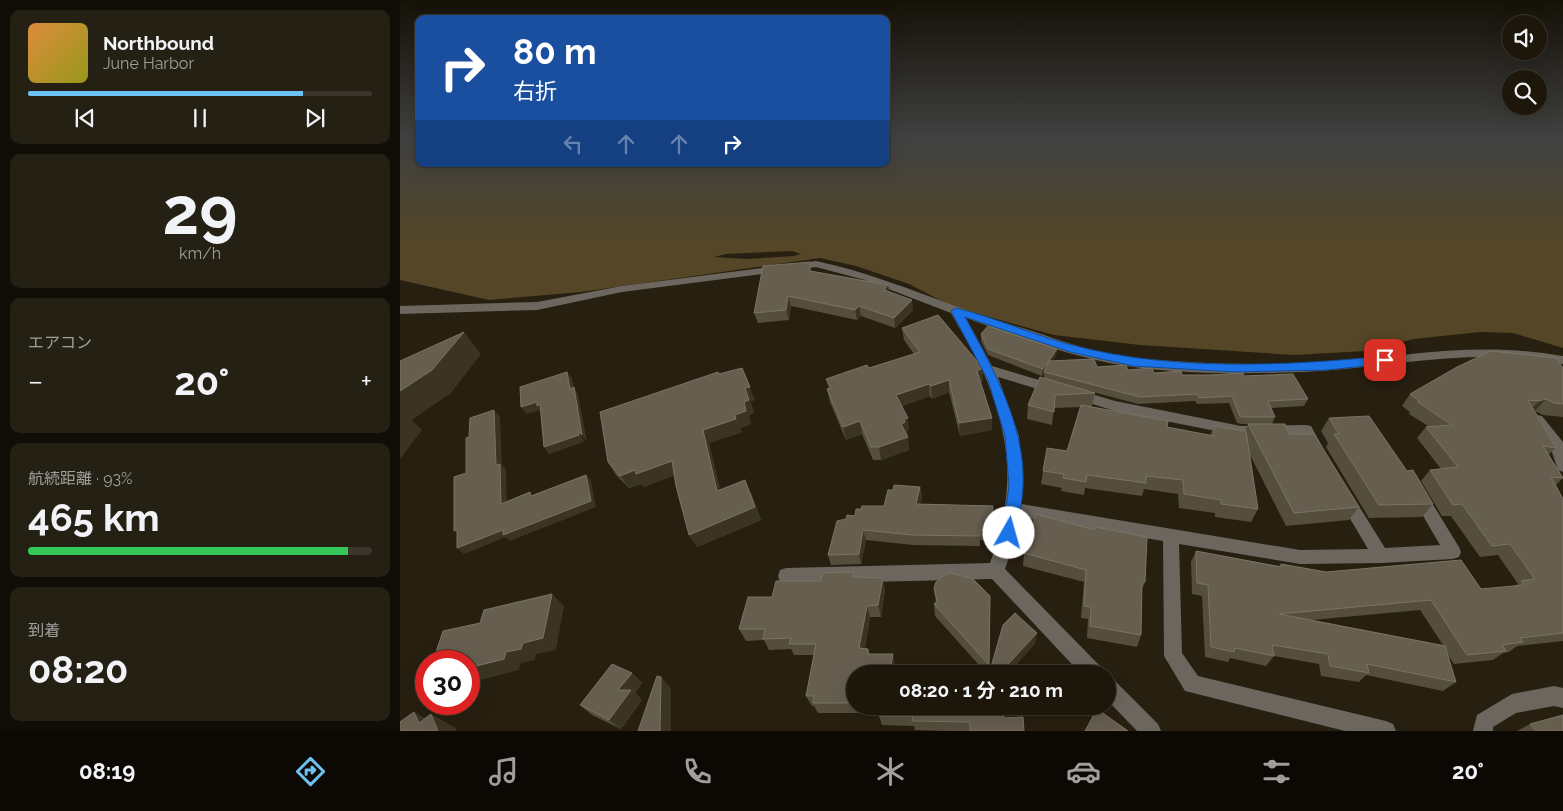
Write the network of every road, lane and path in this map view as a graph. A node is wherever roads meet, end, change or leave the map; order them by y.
1 (400, 310) edge
2 (956, 311) junction
3 (1563, 360) edge
4 (986, 369) junction
5 (1535, 418) edge
6 (1326, 464) edge
7 (1563, 466) edge
8 (1409, 479) edge
9 (1341, 489) edge
10 (1012, 509) junction
11 (1170, 535) junction
12 (1382, 556) junction
13 (996, 571) junction
14 (786, 576) dead end
15 (1085, 665) edge
16 (1116, 696) edge
17 (1563, 698) edge
18 (1151, 731) edge
19 (1386, 731) edge
20 (1483, 731) edge

1 - 2 street
2 - 3 street
2 - 4 street
4 - 6 street
4 - 10 street
5 - 7 street
8 - 12 street
9 - 12 street
10 - 11 street
10 - 13 street
11 - 12 street
11 - 19 street
13 - 14 street
13 - 15 street
16 - 18 street
17 - 20 street

